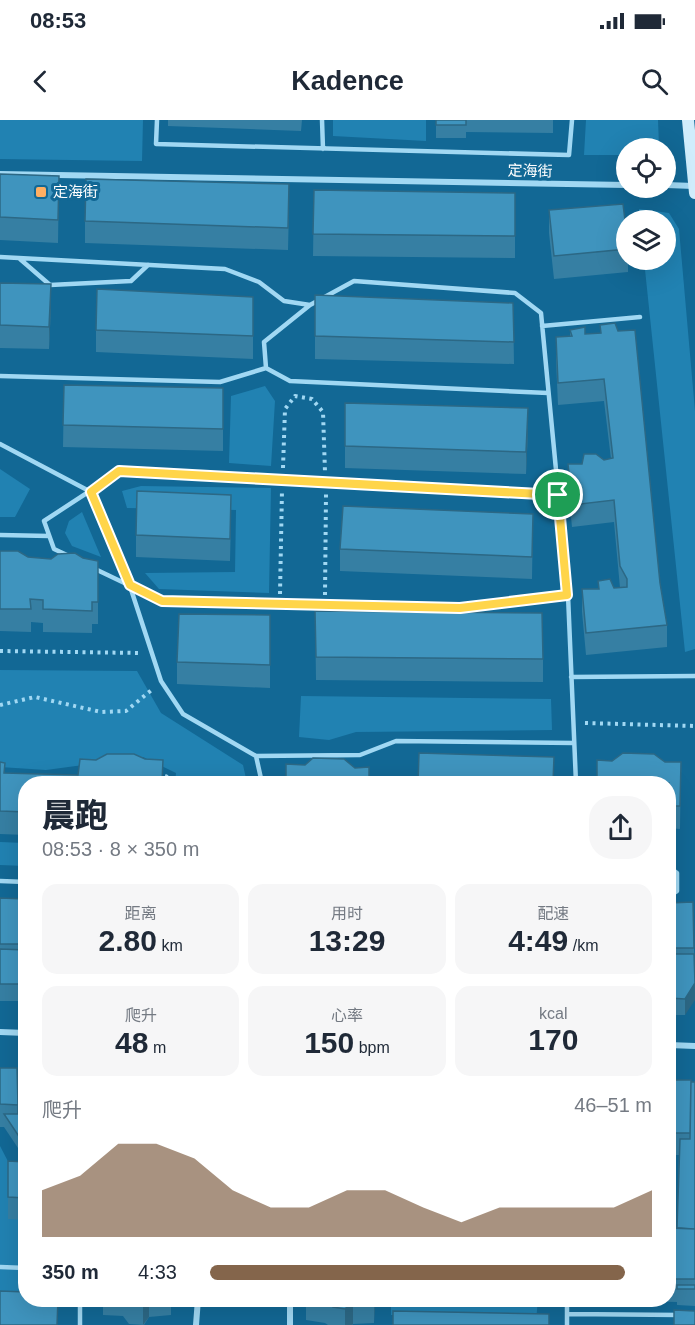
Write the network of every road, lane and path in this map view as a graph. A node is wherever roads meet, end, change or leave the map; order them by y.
1 (157, 120) edge
2 (322, 120) edge
3 (572, 120) edge
4 (688, 120) edge
5 (322, 149) junction
6 (0, 174) edge
7 (616, 185) edge
8 (676, 185) edge
9 (694, 186) edge
10 (695, 193) edge
11 (0, 257) edge
12 (19, 258) junction
13 (148, 265) junction
14 (310, 305) junction
15 (639, 317) dead end
16 (542, 326) junction
17 (266, 368) junction
18 (0, 375) edge
19 (548, 393) junction
20 (0, 444) edge
21 (91, 492) junction
22 (558, 495) junction
23 (0, 535) edge
24 (49, 536) junction
25 (75, 559) edge
26 (86, 565) edge
27 (130, 585) junction
28 (567, 595) junction
29 (0, 651) edge
30 (152, 653) junction
31 (695, 676) edge
32 (571, 677) junction
33 (161, 681) junction
34 (0, 705) edge
35 (573, 722) junction
36 (695, 726) edge
37 (574, 743) junction
38 (256, 756) junction
39 (151, 770) edge
40 (165, 776) edge
41 (260, 776) edge
42 (576, 776) edge
43 (676, 872) edge
44 (0, 881) edge
45 (18, 882) edge
46 (676, 892) edge
47 (0, 1032) edge
48 (18, 1033) edge
49 (676, 1045) edge
50 (695, 1046) edge
51 (0, 1267) edge
52 (18, 1268) edge
53 (80, 1307) edge
54 (197, 1307) edge
55 (290, 1307) edge
56 (567, 1307) edge
57 (567, 1314) junction
58 (683, 1315) edge
59 (80, 1325) edge
60 (196, 1325) edge
61 (290, 1325) edge
62 (567, 1325) edge

1 - 5 lane
2 - 5 lane
3 - 5 lane
4 - 9 main road
6 - 7 street, 定海街
8 - 9 street
9 - 10 main road
11 - 12 lane
12 - 13 lane
12 - 13 lane
13 - 14 lane
14 - 16 lane
14 - 17 lane
15 - 16 lane
16 - 19 lane
17 - 18 lane
17 - 19 lane
19 - 22 lane
20 - 21 lane
21 - 22 lane
21 - 24 lane
21 - 27 lane
22 - 28 lane
23 - 24 lane
24 - 25 lane
26 - 27 lane
27 - 28 lane
27 - 30 lane
28 - 32 lane
29 - 30 path
30 - 33 lane
31 - 32 lane
32 - 35 lane
33 - 34 path
33 - 38 lane
35 - 36 path
35 - 37 lane
37 - 38 lane
37 - 42 lane
38 - 41 lane
39 - 40 path
43 - 46 lane
44 - 45 lane
47 - 48 street
49 - 50 street
51 - 52 lane
53 - 59 lane
54 - 60 street
55 - 61 street
56 - 57 lane
57 - 58 lane
57 - 62 lane

